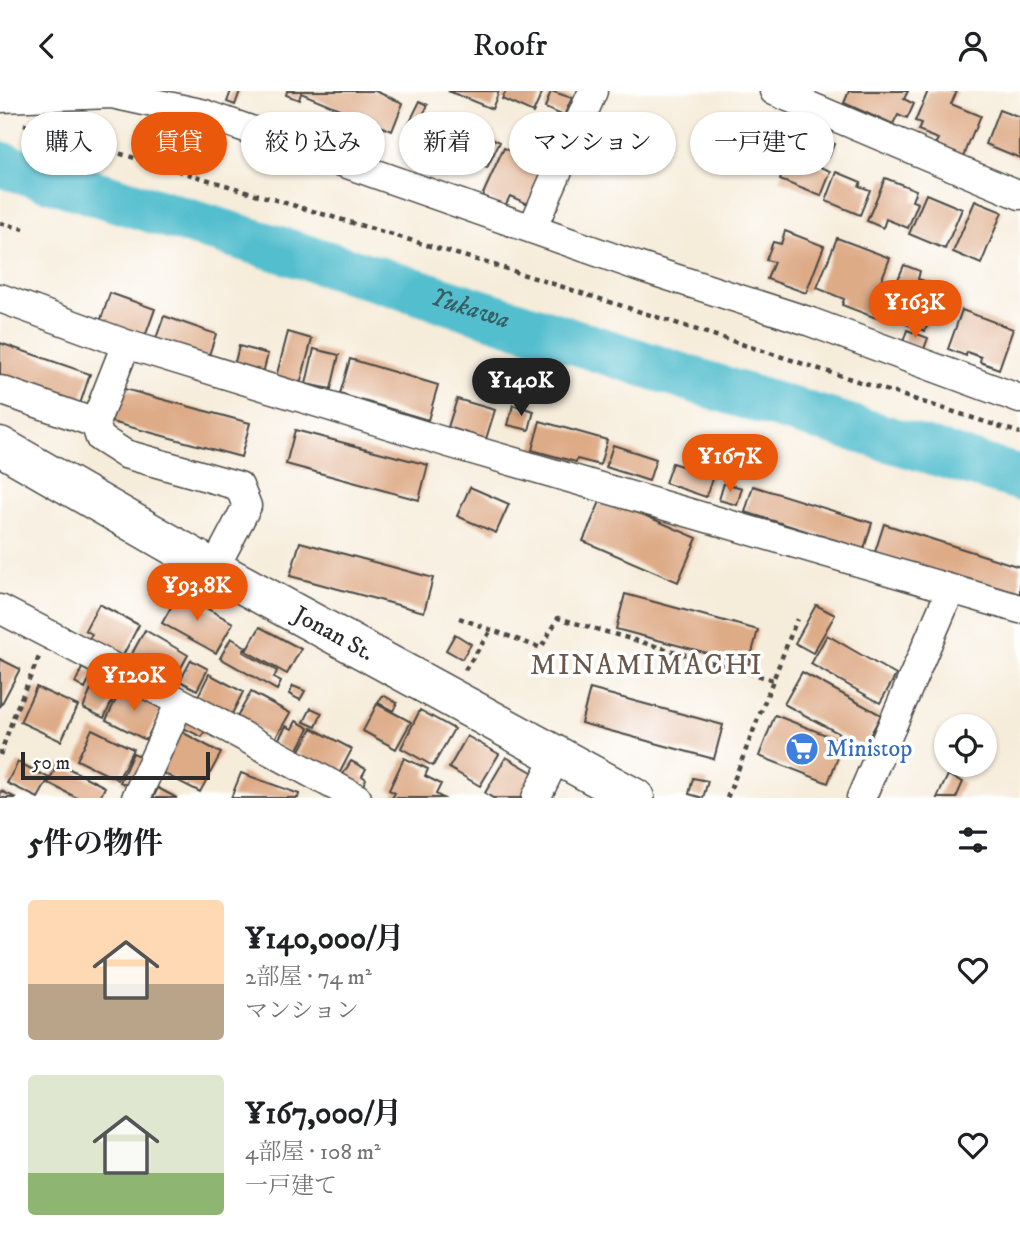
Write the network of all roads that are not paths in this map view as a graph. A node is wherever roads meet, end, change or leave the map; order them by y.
1 (593, 91) edge
2 (774, 91) edge
3 (6, 110) edge
4 (1020, 195) edge
5 (532, 229) junction
6 (0, 298) edge
7 (126, 344) junction
8 (0, 390) edge
9 (1020, 399) edge
10 (94, 423) junction
11 (0, 446) edge
12 (214, 569) junction
13 (951, 589) junction
14 (0, 609) edge
15 (1020, 609) edge
16 (180, 702) junction
17 (557, 755) junction
18 (136, 798) edge
19 (357, 798) edge
20 (536, 798) edge
21 (635, 798) edge
22 (861, 798) edge

1 - 5 street
2 - 4 street
3 - 5 street
5 - 9 street
6 - 7 street
7 - 10 street
7 - 13 street
8 - 10 street
10 - 12 street
11 - 12 street, Jonan St.
12 - 17 street, Jonan St.
13 - 15 street
13 - 22 street
14 - 16 street
16 - 18 street
16 - 19 street
17 - 20 street
17 - 21 street, Jonan St.

